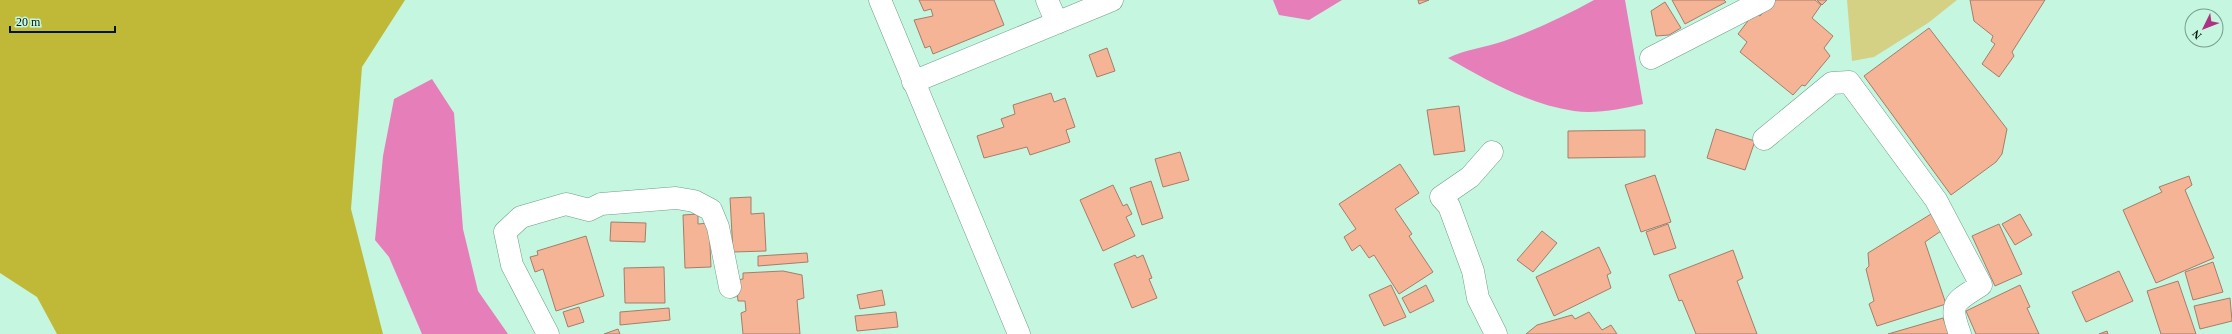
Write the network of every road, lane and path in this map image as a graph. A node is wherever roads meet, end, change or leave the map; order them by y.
1 (880, 0) edge
2 (1046, 0) edge
3 (1112, 0) edge
4 (1764, 0) edge
5 (1056, 23) junction
6 (1651, 58) dead end
7 (913, 82) junction
8 (1764, 139) dead end
9 (1492, 152) dead end
10 (730, 287) dead end
11 (548, 334) edge
12 (1019, 334) edge
13 (1496, 334) edge
14 (1960, 334) edge

1 - 7 street
2 - 5 street
3 - 5 street
4 - 6 street
5 - 7 street
7 - 12 street
8 - 14 street
9 - 13 street
10 - 11 street

